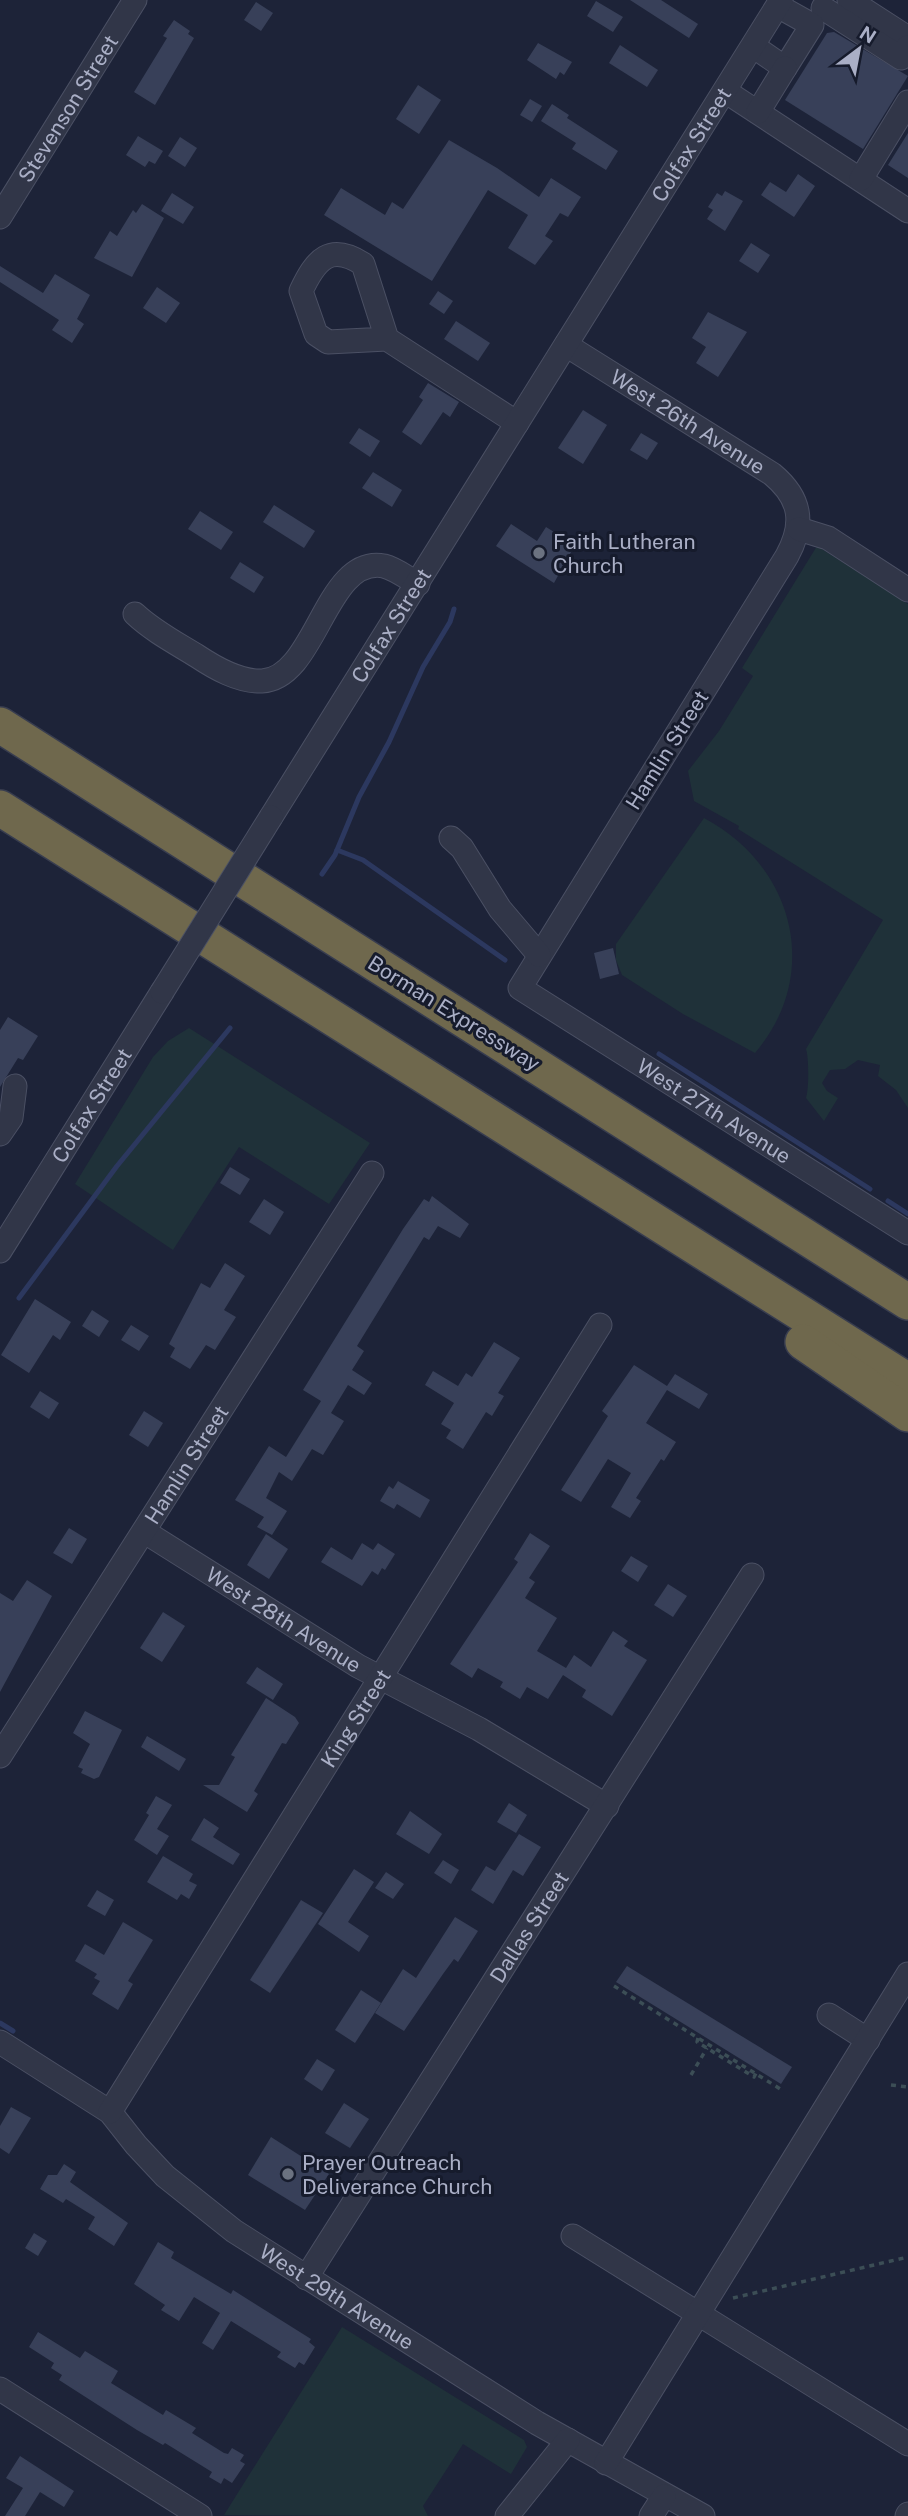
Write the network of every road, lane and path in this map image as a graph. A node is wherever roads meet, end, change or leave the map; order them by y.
1 (135, 0) edge
2 (849, 0) edge
3 (780, 3) edge
4 (821, 11) edge
5 (753, 46) junction
6 (906, 51) edge
7 (785, 68) junction
8 (725, 91) junction
9 (908, 102) edge
10 (758, 112) junction
11 (861, 179) junction
12 (908, 211) edge
13 (0, 217) edge
14 (387, 339) dead end
15 (566, 345) junction
16 (517, 423) junction
17 (799, 518) junction
18 (418, 584) junction
19 (908, 590) edge
20 (135, 614) dead end
21 (0, 725) edge
22 (0, 808) edge
23 (451, 838) dead end
24 (540, 955) junction
25 (520, 988) joint
26 (15, 1086) dead end
27 (0, 1134) edge
28 (372, 1173) dead end
29 (642, 1214) junction
30 (908, 1233) edge
31 (0, 1251) edge
32 (908, 1302) edge
33 (600, 1325) dead end
34 (908, 1381) edge
35 (908, 1414) edge
36 (145, 1532) junction
37 (752, 1575) dead end
38 (381, 1679) junction
39 (0, 1756) edge
40 (607, 1806) junction
41 (908, 1974) edge
42 (614, 1986) dead end
43 (829, 2015) dead end
44 (698, 2038) junction
45 (868, 2040) junction
46 (0, 2042) edge
47 (707, 2048) junction
48 (756, 2073) junction
49 (691, 2075) dead end
50 (891, 2085) dead end
51 (908, 2087) edge
52 (782, 2090) dead end
53 (110, 2112) junction
54 (573, 2236) dead end
55 (908, 2257) edge
56 (306, 2278) junction
57 (724, 2295) dead end
58 (698, 2314) junction
59 (0, 2389) edge
60 (568, 2440) junction
61 (908, 2444) edge
62 (606, 2463) junction
63 (664, 2496) junction
64 (200, 2516) edge
65 (507, 2516) edge
66 (651, 2516) edge
67 (703, 2516) edge

1 - 13 street, Stevenson Street
2 - 6 street
3 - 4 street
3 - 5 street, Colfax Street
4 - 6 street
4 - 7 street
5 - 7 street
5 - 8 street, Colfax Street
7 - 10 street
8 - 10 street
8 - 15 street, Colfax Street
9 - 11 street
10 - 11 street
11 - 12 street
14 - 16 street
15 - 16 street, Colfax Street
15 - 17 street, West 26th Avenue
16 - 18 street, Colfax Street
17 - 19 street
17 - 24 street, Hamlin Street
18 - 20 street
18 - 31 street, Colfax Street, bridge
21 - 32 highway, Borman Expressway
22 - 29 highway
23 - 24 street
24 - 25 street, Hamlin Street
25 - 30 street, West 27th Avenue
26 - 27 street
28 - 36 street, Hamlin Street
29 - 34 highway
29 - 35 highway
33 - 38 street, King Street
36 - 38 street, West 28th Avenue
36 - 39 street, Hamlin Street
37 - 40 street, Dallas Street
38 - 40 street, West 28th Avenue
38 - 53 street, King Street
40 - 56 street, Dallas Street
41 - 45 street
42 - 44 path
43 - 45 street
44 - 47 path
44 - 48 path
45 - 58 street
46 - 53 street, West 29th Avenue
47 - 48 path
47 - 49 path
48 - 52 path
50 - 51 path
53 - 56 street, West 29th Avenue
54 - 58 street
55 - 57 path
56 - 60 street, West 29th Avenue
58 - 61 street
58 - 62 street
59 - 64 street
60 - 62 street, West 29th Avenue
60 - 65 street
62 - 63 street, West 29th Avenue
63 - 66 street
63 - 67 street, West 29th Avenue

